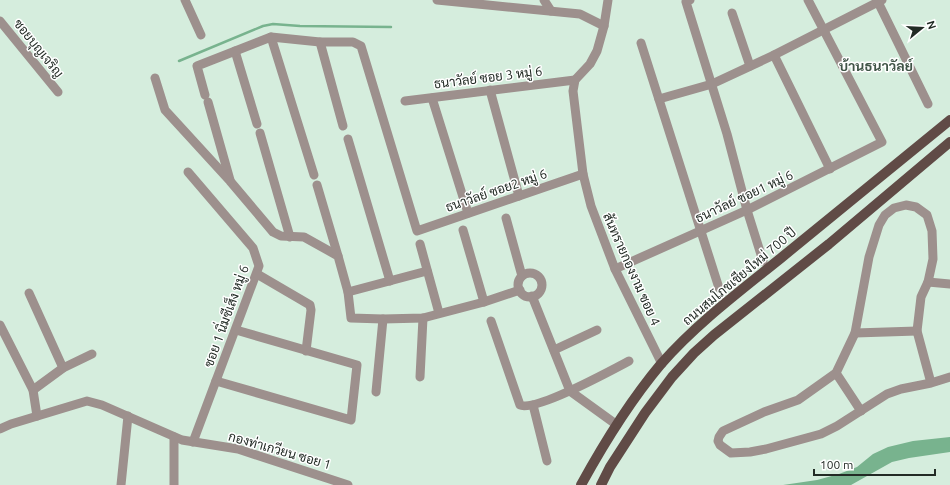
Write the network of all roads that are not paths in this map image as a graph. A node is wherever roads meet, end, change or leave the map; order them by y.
1 (185, 0) edge
2 (437, 0) edge
3 (544, 0) edge
4 (608, 0) edge
5 (690, 0) edge
6 (808, 0) edge
7 (879, 1) edge
8 (474, 2) edge
9 (551, 11) junction
10 (732, 13) dead end
11 (0, 21) edge
12 (604, 26) junction
13 (824, 30) junction
14 (201, 35) dead end
15 (271, 37) junction
16 (320, 42) junction
17 (641, 44) dead end
18 (235, 51) junction
19 (774, 55) junction
20 (750, 66) junction
21 (155, 78) dead end
22 (574, 80) junction
23 (712, 84) junction
24 (490, 90) junction
25 (58, 92) dead end
26 (432, 98) junction
27 (659, 100) junction
28 (405, 101) dead end
29 (928, 104) dead end
30 (950, 120) edge
31 (257, 124) dead end
32 (343, 126) dead end
33 (260, 133) dead end
34 (348, 139) dead end
35 (950, 142) edge
36 (830, 169) junction
37 (188, 172) dead end
38 (583, 174) junction
39 (314, 176) dead end
40 (230, 181) junction
41 (317, 185) dead end
42 (519, 196) junction
43 (747, 210) junction
44 (468, 213) junction
45 (506, 218) dead end
46 (463, 230) dead end
47 (701, 230) junction
48 (290, 237) junction
49 (420, 244) dead end
50 (338, 256) junction
51 (763, 261) dead end
52 (615, 269) junction
53 (427, 271) junction
54 (257, 274) junction
55 (522, 276) junction
56 (390, 281) junction
57 (928, 282) junction
58 (950, 284) edge
59 (719, 288) dead end
60 (520, 290) junction
61 (348, 292) junction
62 (29, 293) dead end
63 (532, 296) junction
64 (484, 302) junction
65 (439, 313) junction
66 (423, 318) junction
67 (383, 319) junction
68 (491, 321) dead end
69 (0, 325) edge
70 (236, 330) junction
71 (597, 330) dead end
72 (917, 331) junction
73 (855, 333) junction
74 (554, 350) junction
75 (306, 351) junction
76 (92, 354) dead end
77 (629, 361) dead end
78 (662, 364) junction
79 (63, 368) junction
80 (836, 373) junction
81 (420, 377) dead end
82 (950, 377) edge
83 (216, 381) junction
84 (930, 383) junction
85 (33, 390) junction
86 (570, 391) junction
87 (376, 392) dead end
88 (533, 405) junction
89 (861, 411) junction
90 (37, 416) junction
91 (128, 416) junction
92 (617, 425) junction
93 (0, 429) edge
94 (174, 437) junction
95 (192, 442) junction
96 (547, 461) dead end
97 (121, 485) edge
98 (174, 485) edge
99 (348, 485) edge
100 (581, 485) edge
101 (601, 485) edge

1 - 14 street
2 - 8 street
3 - 9 street
4 - 12 street
5 - 23 street
6 - 13 street
7 - 13 street
7 - 29 street
8 - 9 street
9 - 12 street
10 - 20 street
11 - 25 street, ซอยบุญเจริญ
12 - 22 street
13 - 19 street
13 - 36 street, ธนาวัลย์ ซอย1 หมู่ 6
15 - 16 street
15 - 18 street
15 - 39 street
16 - 32 street
16 - 44 street, ธนาวัลย์ ซอย2 หมู่ 6
17 - 27 street
18 - 31 street
18 - 40 street
19 - 20 street
19 - 36 street
20 - 23 street
21 - 40 street
22 - 24 street, ธนาวัลย์ ซอย 3 หมู่ 6
22 - 38 street, สันทรายกองงาม ซอย 4
23 - 27 street
23 - 43 street
24 - 26 street, ธนาวัลย์ ซอย 3 หมู่ 6
24 - 42 street
26 - 28 street, ธนาวัลย์ ซอย 3 หมู่ 6
26 - 44 street
27 - 47 street
30 - 78 main road, ถนนสมโภชเชียงใหม่ 700 ปี
33 - 48 street
34 - 56 street
35 - 101 main road
36 - 43 street, ธนาวัลย์ ซอย1 หมู่ 6
37 - 54 street, ซอย 1 นิ่มซีเส็ง หมู่ 6
38 - 42 street, ธนาวัลย์ ซอย2 หมู่ 6
38 - 52 street, สันทรายกองงาม ซอย 4
40 - 48 street
41 - 50 street
42 - 44 street, ธนาวัลย์ ซอย2 หมู่ 6
43 - 47 street, ธนาวัลย์ ซอย1 หมู่ 6
43 - 51 street
45 - 55 street
46 - 64 street
47 - 52 street, ธนาวัลย์ ซอย1 หมู่ 6
47 - 59 street
48 - 50 street
49 - 53 street
50 - 61 street
52 - 78 street, สันทรายกองงาม ซอย 4
53 - 56 street
53 - 65 street
54 - 70 street, ซอย 1 นิ่มซีเส็ง หมู่ 6
54 - 75 street
55 - 60 street
55 - 63 street
56 - 61 street
57 - 58 street
57 - 72 street
57 - 73 street
60 - 63 street
60 - 64 street
61 - 67 street
62 - 79 street
63 - 74 street
64 - 65 street
65 - 66 street
66 - 67 street
66 - 81 street
67 - 87 street
68 - 88 street
69 - 85 street
70 - 75 street
70 - 83 street, ซอย 1 นิ่มซีเส็ง หมู่ 6
71 - 74 street
72 - 73 street
72 - 84 street
73 - 80 street
74 - 86 street
75 - 83 street
76 - 79 street
77 - 86 street
78 - 92 main road, ถนนสมโภชเชียงใหม่ 700 ปี
79 - 85 street
80 - 89 street
80 - 89 street
82 - 84 street
83 - 95 street, ซอย 1 นิ่มซีเส็ง หมู่ 6
84 - 89 street
85 - 90 street
86 - 88 street
86 - 92 street
88 - 96 street
90 - 91 street, กองท่าเกวียน ซอย 1
90 - 93 street, กองท่าเกวียน ซอย 1
91 - 94 street, กองท่าเกวียน ซอย 1
91 - 97 street
92 - 100 main road, ถนนสมโภชเชียงใหม่ 700 ปี
94 - 95 street, กองท่าเกวียน ซอย 1
94 - 98 street
95 - 99 street, กองท่าเกวียน ซอย 1

